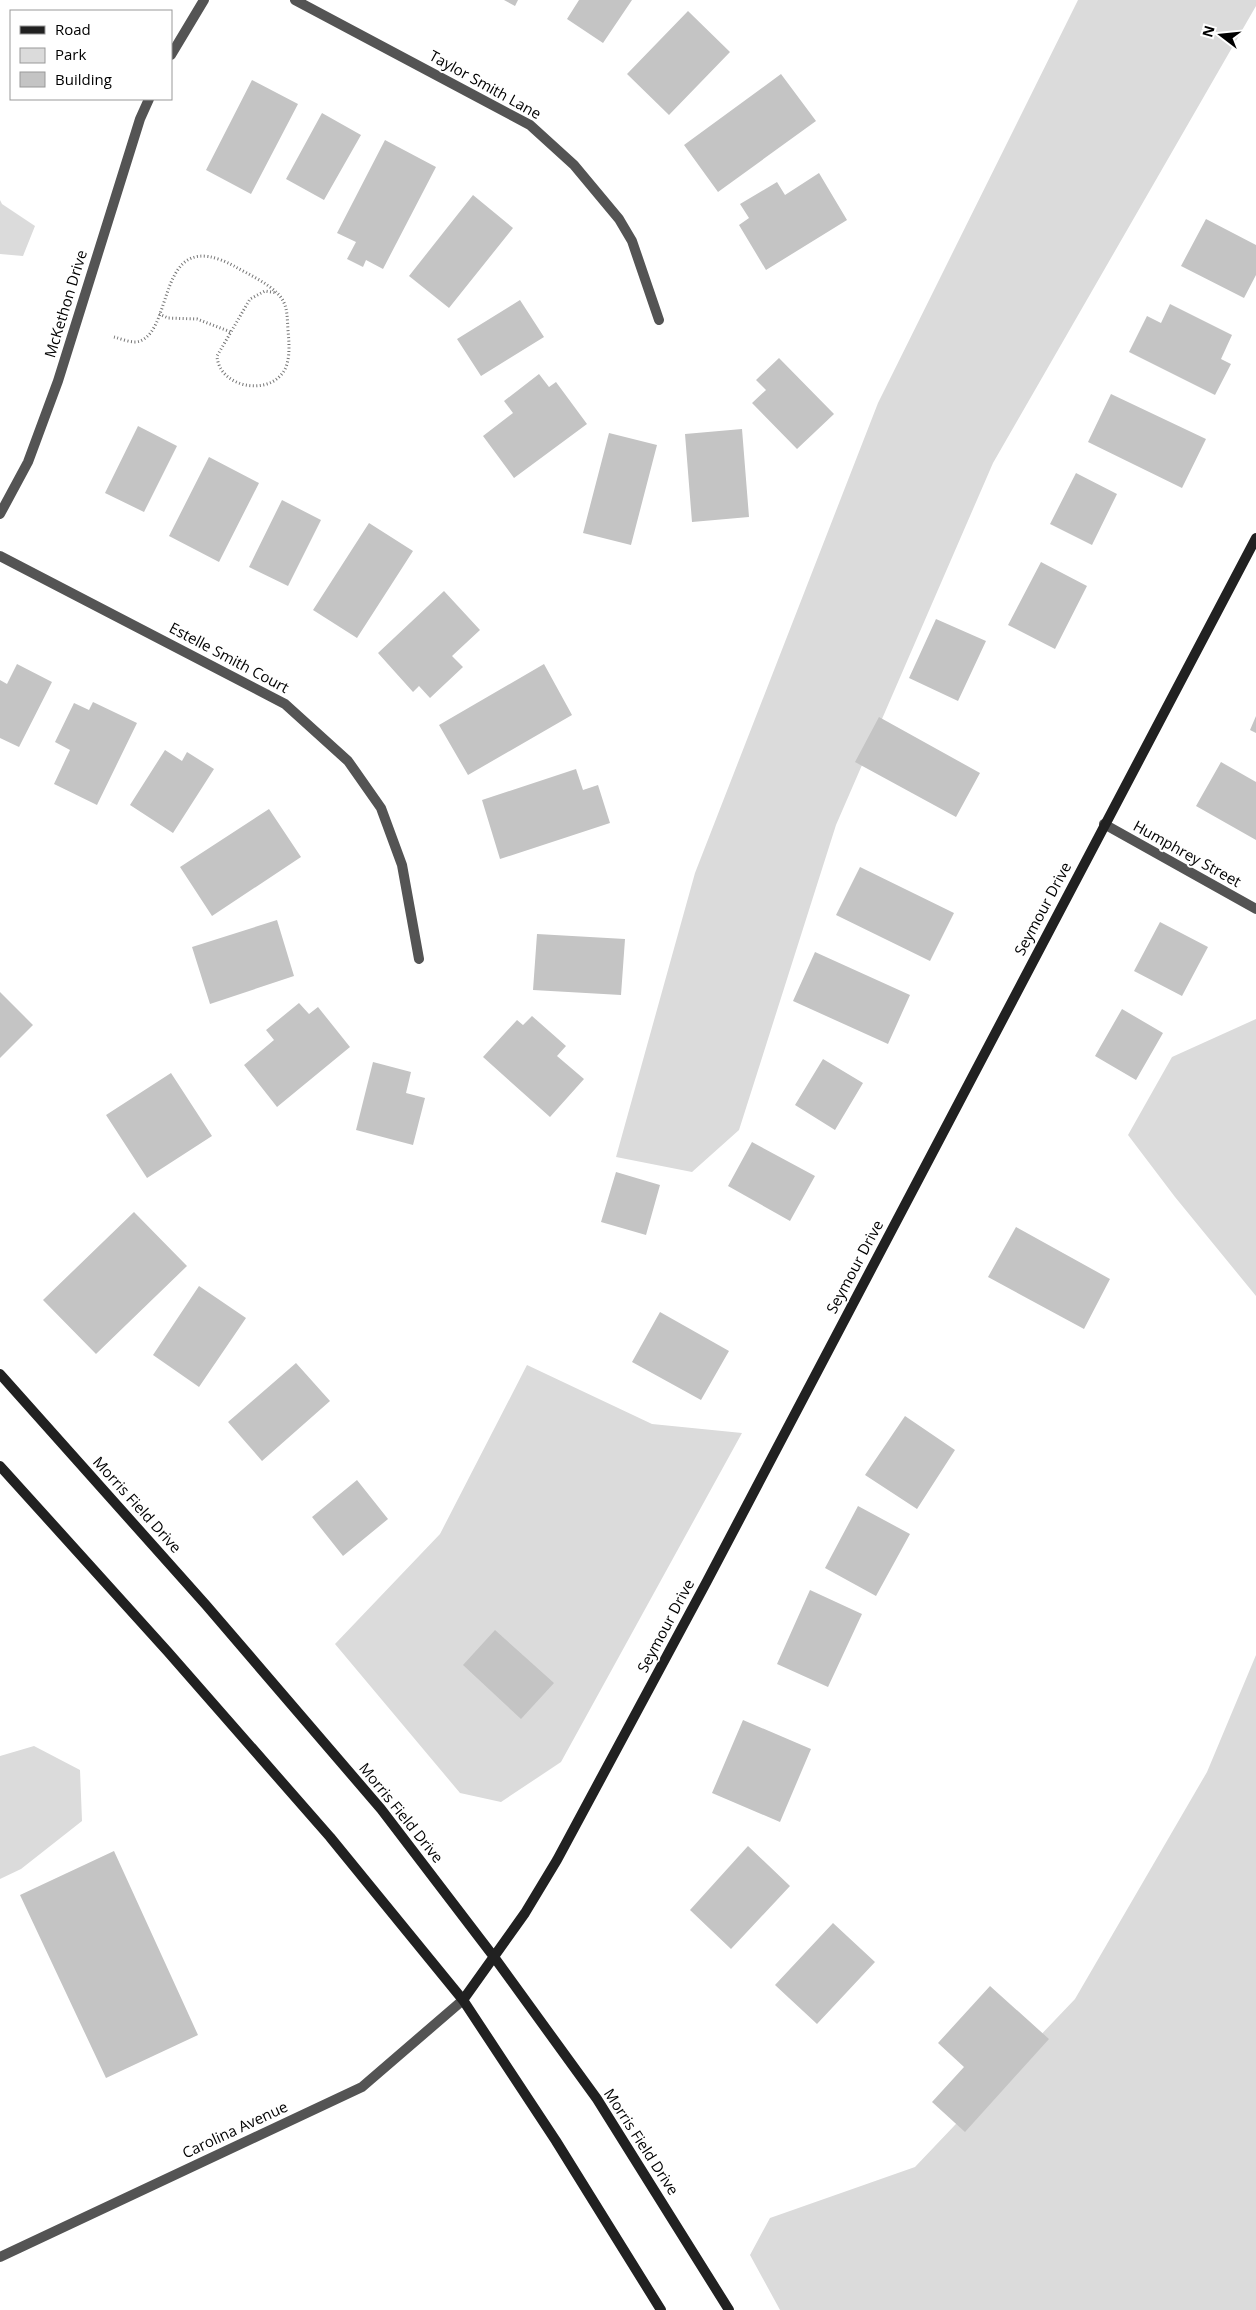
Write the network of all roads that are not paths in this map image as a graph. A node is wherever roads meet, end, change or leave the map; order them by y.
1 (204, 0) edge
2 (295, 0) edge
3 (172, 53) edge
4 (150, 100) edge
5 (659, 320) dead end
6 (0, 514) edge
7 (1256, 538) edge
8 (0, 556) edge
9 (1104, 824) junction
10 (1256, 909) edge
11 (418, 959) dead end
12 (0, 1374) edge
13 (0, 1466) edge
14 (494, 1957) junction
15 (463, 2000) junction
16 (0, 2257) edge
17 (661, 2310) edge
18 (730, 2310) edge

1 - 3 street
2 - 5 street, Taylor Smith Lane
4 - 6 street, McKethon Drive
7 - 9 street, Seymour Drive
8 - 11 street, Estelle Smith Court
9 - 10 street, Humphrey Street
9 - 14 street, Seymour Drive
12 - 14 street, Morris Field Drive
13 - 15 street
14 - 15 street, Seymour Drive
14 - 18 street, Morris Field Drive
15 - 16 street, Carolina Avenue
15 - 17 street

